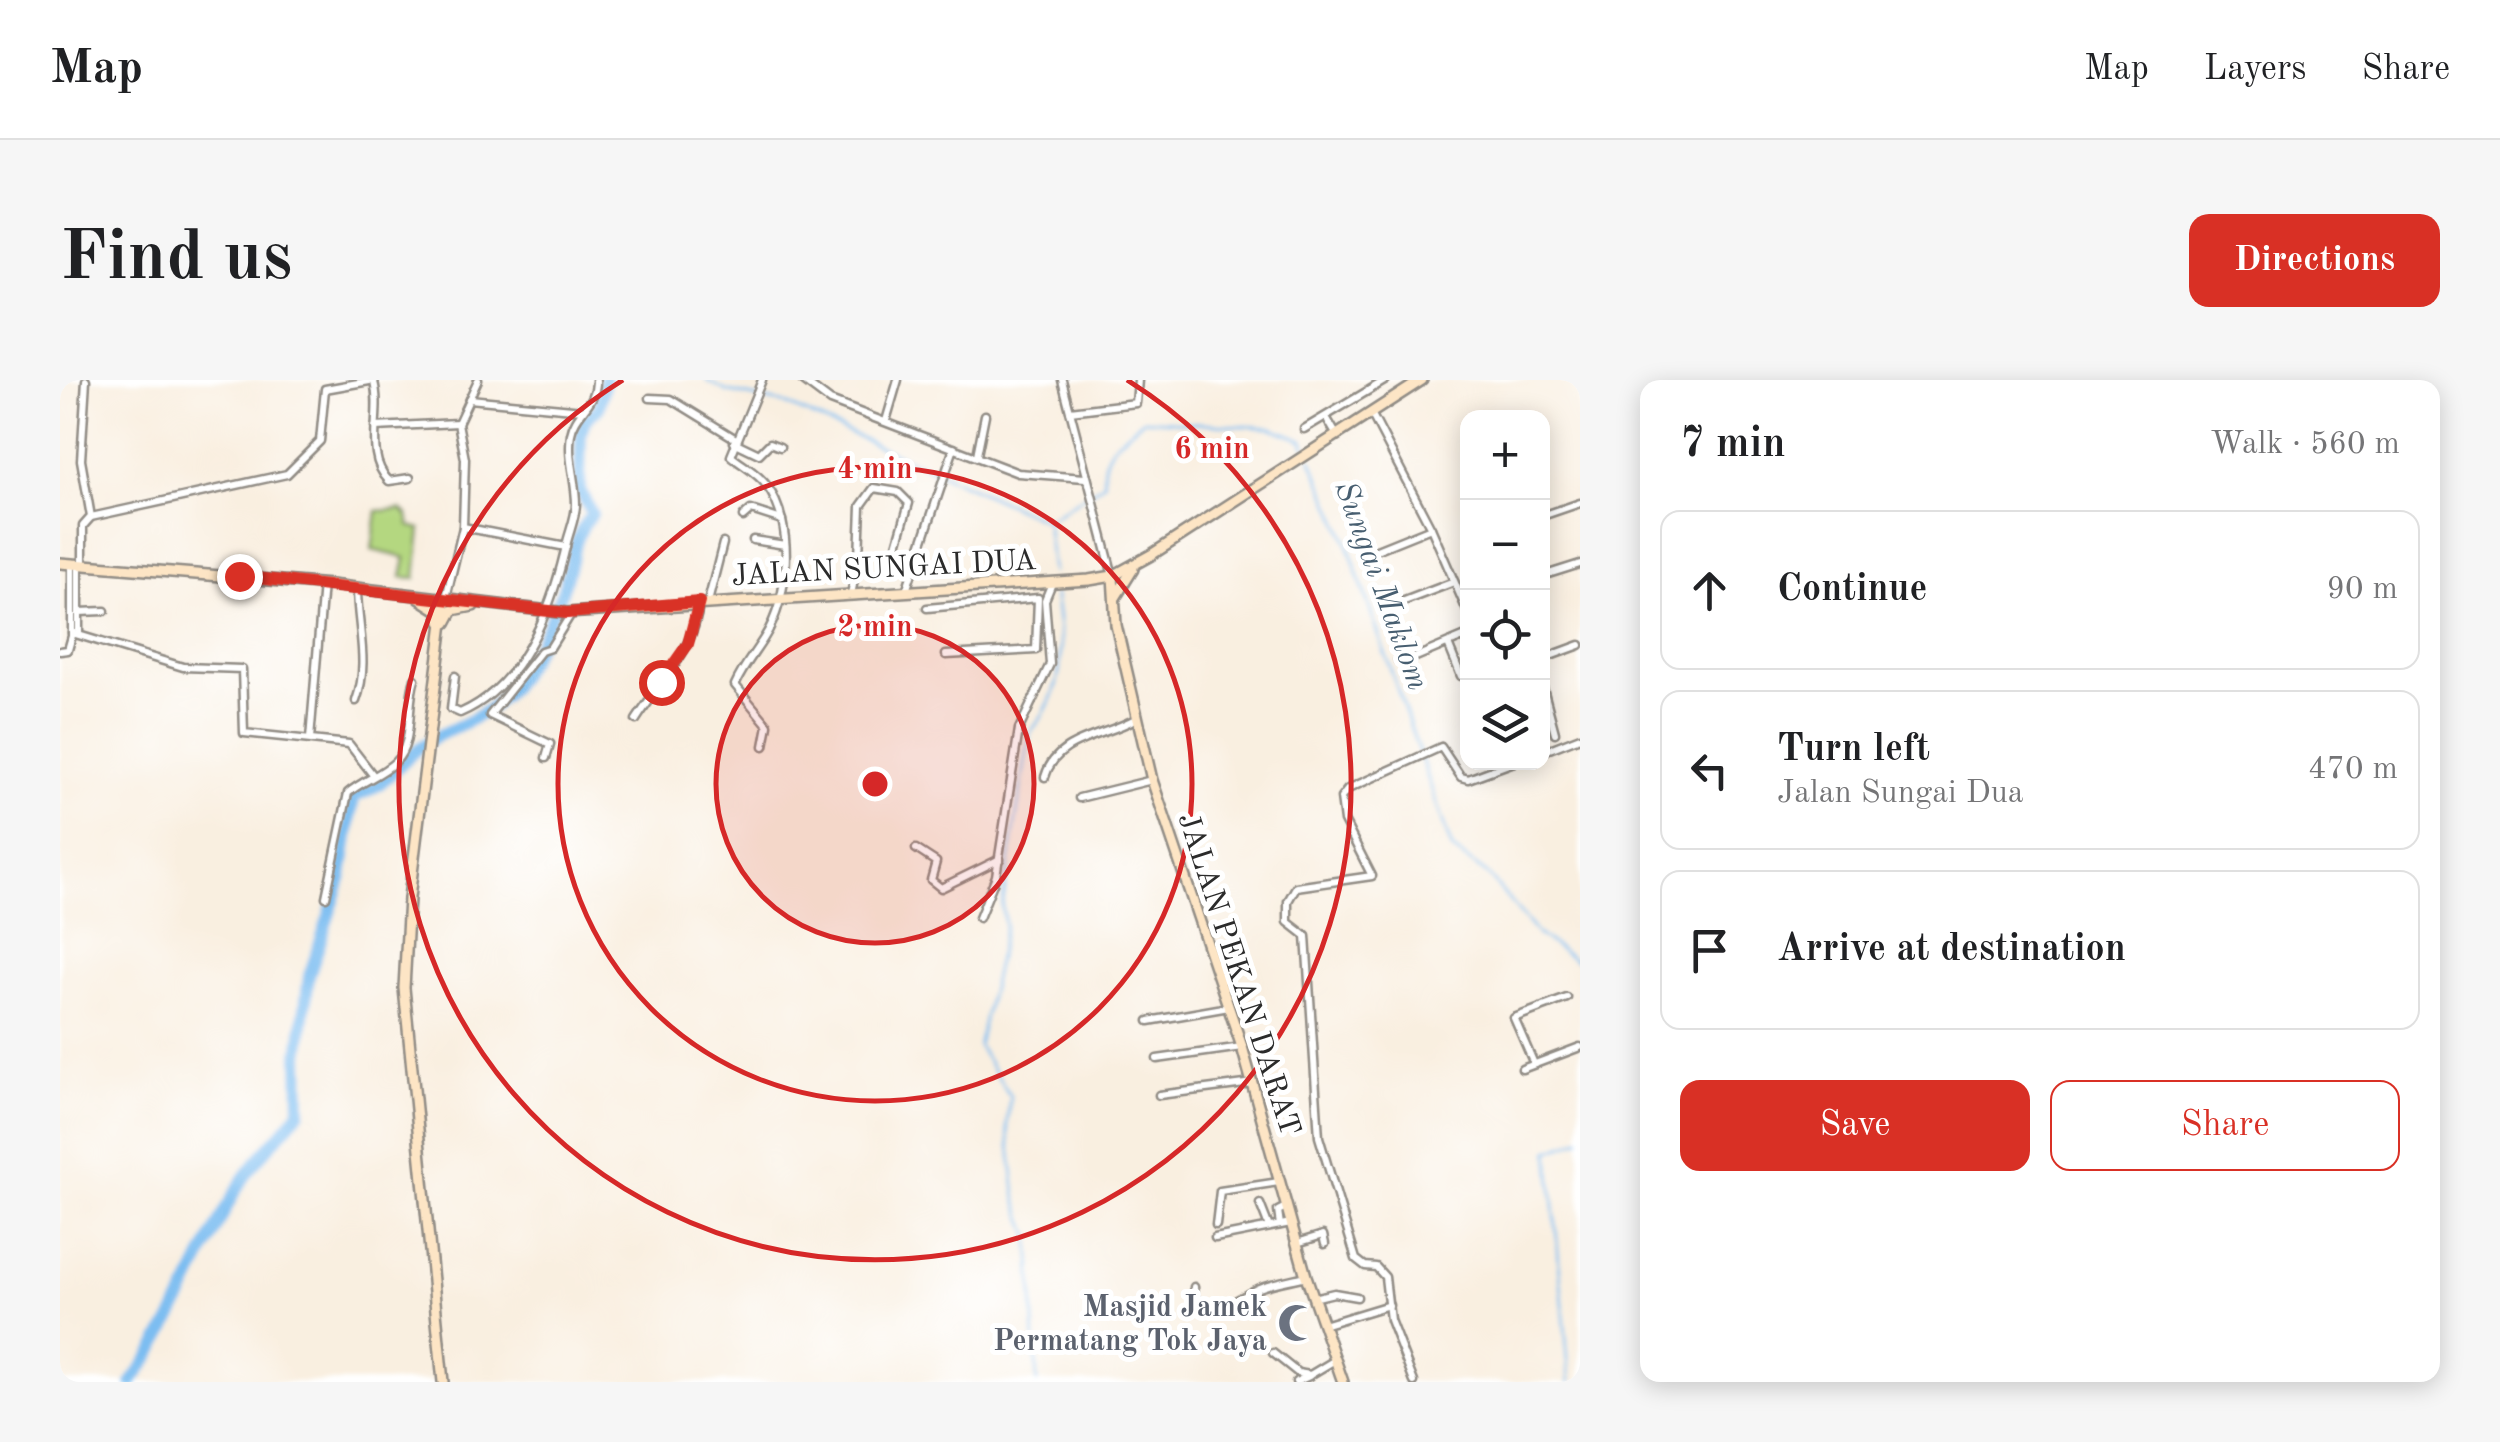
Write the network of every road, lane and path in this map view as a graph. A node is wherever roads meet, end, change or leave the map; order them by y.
1 (86, 380) edge
2 (478, 380) edge
3 (596, 380) edge
4 (802, 380) edge
5 (898, 380) edge
6 (1062, 380) edge
7 (1138, 380) edge
8 (1386, 380) edge
9 (1422, 380) edge
10 (374, 381) edge
11 (762, 383) edge
12 (650, 398) dead end
13 (470, 399) junction
14 (584, 410) junction
15 (1070, 411) junction
16 (1370, 412) junction
17 (985, 415) dead end
18 (1326, 417) junction
19 (886, 421) junction
20 (458, 423) junction
21 (374, 427) junction
22 (1304, 429) dead end
23 (1336, 434) junction
24 (735, 440) junction
25 (780, 448) dead end
26 (954, 448) junction
27 (977, 455) junction
28 (410, 478) dead end
29 (1085, 480) junction
30 (1580, 503) edge
31 (1550, 513) edge
32 (90, 517) junction
33 (743, 517) dead end
34 (782, 520) junction
35 (463, 527) junction
36 (1430, 528) junction
37 (753, 540) dead end
38 (723, 543) dead end
39 (785, 544) junction
40 (566, 547) junction
41 (1151, 555) junction
42 (1364, 555) dead end
43 (893, 559) dead end
44 (73, 563) edge
45 (1580, 564) edge
46 (1550, 573) edge
47 (1113, 576) junction
48 (1089, 580) junction
49 (1052, 582) junction
50 (1454, 582) junction
51 (323, 584) junction
52 (1027, 584) junction
53 (1003, 586) junction
54 (358, 588) junction
55 (906, 591) junction
56 (412, 594) junction
57 (851, 594) junction
58 (1460, 595) edge
59 (446, 598) junction
60 (778, 598) junction
61 (1113, 598) junction
62 (1042, 599) junction
63 (703, 602) junction
64 (1004, 603) junction
65 (488, 604) junction
66 (927, 608) dead end
67 (1386, 608) dead end
68 (105, 611) dead end
69 (545, 611) junction
70 (79, 612) junction
71 (569, 613) junction
72 (443, 629) junction
73 (76, 633) junction
74 (1460, 639) edge
75 (1448, 644) junction
76 (1580, 645) edge
77 (60, 651) edge
78 (946, 655) dead end
79 (1550, 655) edge
80 (1398, 660) dead end
81 (1460, 674) edge
82 (455, 676) dead end
83 (415, 679) dead end
84 (356, 701) dead end
85 (1550, 717) edge
86 (636, 720) dead end
87 (1135, 720) junction
88 (1556, 733) dead end
89 (1580, 737) edge
90 (310, 739) junction
91 (764, 746) dead end
92 (1550, 749) edge
93 (546, 758) dead end
94 (1492, 770) edge
95 (373, 776) junction
96 (1045, 777) dead end
97 (1152, 780) junction
98 (1079, 798) dead end
99 (916, 848) dead end
100 (1000, 859) junction
101 (326, 897) dead end
102 (979, 918) dead end
103 (1568, 998) dead end
104 (1229, 1007) junction
105 (1149, 1020) dead end
106 (1580, 1046) edge
107 (1242, 1047) junction
108 (1156, 1059) dead end
109 (1534, 1064) junction
110 (1522, 1069) dead end
111 (1252, 1083) junction
112 (1159, 1096) dead end
113 (1279, 1182) junction
114 (1260, 1204) dead end
115 (1285, 1224) junction
116 (1216, 1226) dead end
117 (1270, 1227) junction
118 (1215, 1238) dead end
119 (1297, 1243) junction
120 (1325, 1244) dead end
121 (1306, 1276) junction
122 (1194, 1287) dead end
123 (1357, 1297) dead end
124 (1313, 1298) junction
125 (1389, 1305) junction
126 (1323, 1325) junction
127 (1273, 1353) dead end
128 (1335, 1360) junction
129 (1310, 1376) junction
130 (443, 1382) edge
131 (1296, 1382) edge
132 (1343, 1382) edge
133 (1414, 1382) edge

1 - 32 street
2 - 13 street
3 - 14 street
4 - 19 street
5 - 19 street
6 - 15 street
7 - 15 street
8 - 18 street
9 - 16 main road
10 - 21 street
10 - 32 street
11 - 24 street
12 - 24 street
13 - 14 street
13 - 20 street
14 - 40 street
15 - 29 street
16 - 23 main road
16 - 36 street
17 - 27 street
18 - 22 street
18 - 23 street
19 - 26 street
20 - 21 street
20 - 35 street
21 - 28 street
23 - 41 main road
24 - 25 street
24 - 34 street
26 - 27 street
26 - 55 street
27 - 29 street
29 - 47 street
30 - 31 street
32 - 44 street
33 - 34 street
34 - 39 street
35 - 40 street
35 - 59 street
36 - 42 street
36 - 50 street
37 - 39 street
38 - 63 street
39 - 60 street
40 - 69 street
41 - 47 main road, JALAN SUNGAI DUA
41 - 61 main road
43 - 57 street
44 - 51 main road, JALAN SUNGAI DUA
44 - 70 street
44 - 73 street
45 - 46 street
47 - 48 main road, JALAN SUNGAI DUA
47 - 61 main road, JALAN PEKAN DARAT
48 - 49 main road, JALAN SUNGAI DUA
48 - 61 main road
49 - 52 main road, JALAN SUNGAI DUA
49 - 62 street
50 - 58 street
50 - 67 street
51 - 54 main road, JALAN SUNGAI DUA
51 - 90 street
52 - 53 main road, JALAN SUNGAI DUA
52 - 62 street
53 - 55 main road, JALAN SUNGAI DUA
53 - 64 street
54 - 56 main road, JALAN SUNGAI DUA
54 - 84 street
55 - 57 main road, JALAN SUNGAI DUA
56 - 59 main road, JALAN SUNGAI DUA
56 - 72 main road
57 - 60 main road, JALAN SUNGAI DUA
59 - 65 main road, JALAN SUNGAI DUA
59 - 72 main road
60 - 63 main road, JALAN SUNGAI DUA
60 - 91 street
61 - 87 main road, JALAN PEKAN DARAT
62 - 64 street
62 - 78 street
62 - 100 street
63 - 71 main road, JALAN SUNGAI DUA
63 - 86 street
64 - 66 street
65 - 69 main road, JALAN SUNGAI DUA
65 - 72 main road
68 - 70 street
69 - 71 main road, JALAN SUNGAI DUA
69 - 82 street
70 - 73 street
71 - 93 street
72 - 130 main road
73 - 77 street
73 - 90 street
74 - 75 street
75 - 80 street
75 - 81 street
76 - 79 street
83 - 95 street
85 - 88 street
87 - 96 street
87 - 97 main road, JALAN PEKAN DARAT
89 - 92 street
90 - 95 street
94 - 125 street
95 - 101 street
97 - 98 street
97 - 104 main road, JALAN PEKAN DARAT
99 - 100 street
100 - 102 street
103 - 109 street
104 - 105 street
104 - 107 main road, JALAN PEKAN DARAT
106 - 109 street
107 - 108 street
107 - 111 main road, JALAN PEKAN DARAT
109 - 110 street
111 - 112 street
111 - 113 main road, JALAN PEKAN DARAT
113 - 115 main road, JALAN PEKAN DARAT
113 - 116 street
114 - 117 street
115 - 117 street
115 - 119 main road, JALAN PEKAN DARAT
117 - 118 street
119 - 120 street
119 - 121 main road, JALAN PEKAN DARAT
121 - 122 street
121 - 124 main road, JALAN PEKAN DARAT
123 - 124 street
124 - 126 main road, JALAN PEKAN DARAT
125 - 126 street
125 - 133 street
126 - 128 main road, JALAN PEKAN DARAT
127 - 129 street
128 - 129 street
128 - 132 main road, JALAN PEKAN DARAT
129 - 131 street

